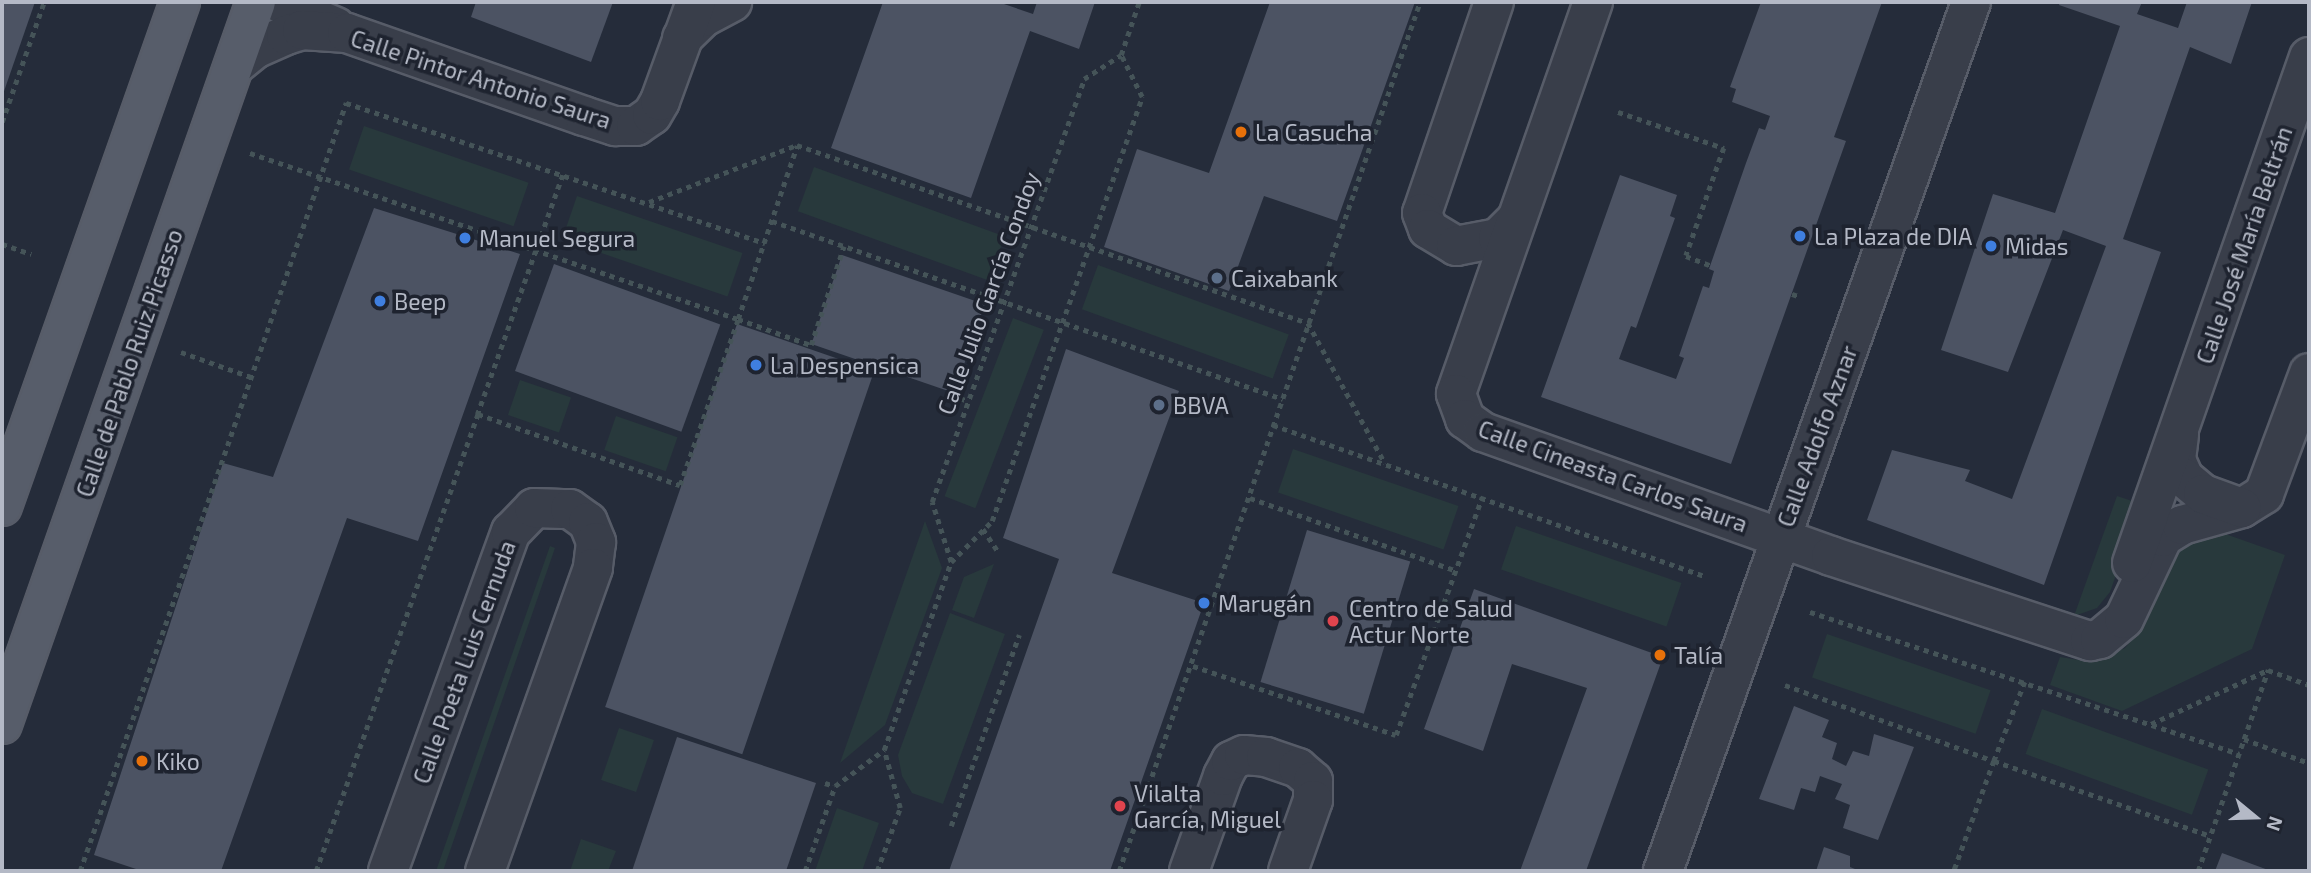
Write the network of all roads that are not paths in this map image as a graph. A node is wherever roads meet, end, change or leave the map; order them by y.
1 (180, 2) edge
2 (256, 2) edge
3 (278, 2) edge
4 (309, 2) edge
5 (696, 2) edge
6 (732, 2) edge
7 (1494, 2) edge
8 (1593, 2) edge
9 (1971, 2) edge
10 (347, 33) junction
11 (682, 38) junction
12 (2309, 57) edge
13 (234, 66) junction
14 (1514, 222) junction
15 (1456, 246) junction
16 (1480, 321) junction
17 (2309, 373) edge
18 (2179, 433) junction
19 (2, 506) edge
20 (2242, 508) junction
21 (1781, 538) junction
22 (2107, 634) junction
23 (2, 724) edge
24 (388, 871) edge
25 (485, 871) edge
26 (1189, 871) edge
27 (1287, 871) edge
28 (1663, 871) edge

1 - 19 main road
2 - 13 main road, Calle de Pablo Ruiz Picasso
3 - 10 street
4 - 10 street
5 - 11 street, Calle Pintor Antonio Saura
6 - 11 street, Calle Pintor Antonio Saura
7 - 15 street, Calle Cineasta Carlos Saura
8 - 14 street, Calle Cineasta Carlos Saura
9 - 21 street, Calle Adolfo Aznar
10 - 11 street, Calle Pintor Antonio Saura
10 - 13 street, Calle Pintor Antonio Saura
12 - 18 street, Calle José María Beltrán
13 - 23 main road, Calle de Pablo Ruiz Picasso
14 - 15 street
14 - 16 street, Calle Cineasta Carlos Saura
15 - 16 street, Calle Cineasta Carlos Saura
16 - 21 street, Calle Cineasta Carlos Saura
17 - 20 street
18 - 20 street, Calle José María Beltrán
18 - 22 street, Calle José María Beltrán
20 - 22 street
21 - 22 street
21 - 28 street, Calle Adolfo Aznar
24 - 25 street, Calle Poeta Luis Cernuda
26 - 27 street

